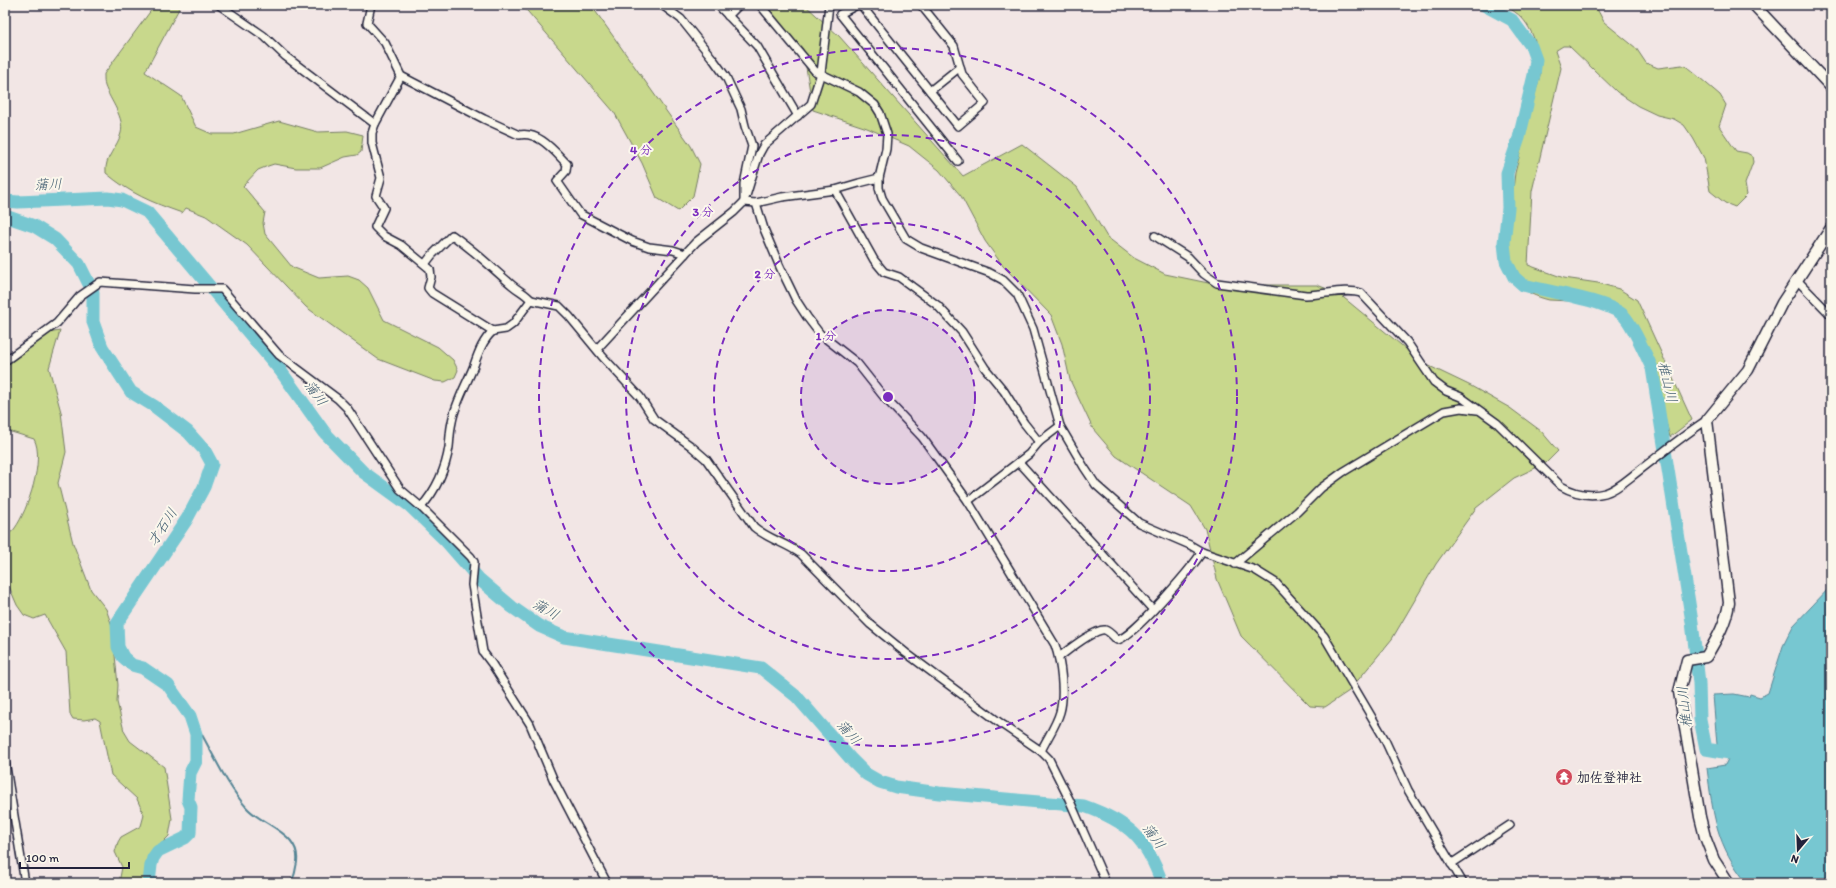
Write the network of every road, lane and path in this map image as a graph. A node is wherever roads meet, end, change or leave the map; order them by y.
1 (219, 5) edge
2 (371, 5) edge
3 (662, 5) edge
4 (718, 5) edge
5 (739, 5) edge
6 (760, 5) edge
7 (857, 5) edge
8 (861, 5) edge
9 (921, 5) edge
10 (1754, 5) edge
11 (829, 9) edge
12 (840, 14) junction
13 (728, 16) junction
14 (960, 66) junction
15 (821, 73) junction
16 (401, 76) junction
17 (1831, 87) edge
18 (930, 91) junction
19 (798, 116) junction
20 (375, 124) junction
21 (958, 161) dead end
22 (879, 178) junction
23 (835, 190) junction
24 (744, 202) junction
25 (756, 203) junction
26 (1831, 228) edge
27 (1155, 236) dead end
28 (685, 254) junction
29 (425, 264) junction
30 (1797, 280) junction
31 (531, 300) junction
32 (1831, 315) edge
33 (493, 331) junction
34 (598, 349) junction
35 (5, 361) edge
36 (1478, 410) junction
37 (1707, 420) junction
38 (1060, 426) junction
39 (1039, 442) junction
40 (1019, 462) junction
41 (968, 501) junction
42 (421, 507) junction
43 (1202, 552) junction
44 (1235, 564) junction
45 (1153, 610) junction
46 (1059, 657) junction
47 (1041, 751) junction
48 (5, 761) edge
49 (1510, 825) dead end
50 (1451, 864) junction
51 (25, 883) edge
52 (607, 883) edge
53 (1106, 883) edge
54 (1463, 883) edge
55 (1729, 883) edge

1 - 20 street
2 - 16 street
3 - 24 street
4 - 13 street
5 - 13 street
6 - 15 street
7 - 12 street
8 - 18 street
9 - 14 street
10 - 17 street
11 - 12 street
11 - 15 street
12 - 21 street
13 - 19 street
14 - 18 street
14 - 18 street
15 - 19 street
15 - 22 street
16 - 20 street
16 - 28 street
19 - 24 street
20 - 29 street
22 - 23 street
22 - 38 street
23 - 25 street
23 - 39 street
24 - 25 street
24 - 28 street
25 - 41 street
26 - 30 street
27 - 36 street
28 - 34 street
29 - 31 street
29 - 33 street
30 - 32 street
30 - 37 street
31 - 33 street
31 - 34 street
33 - 42 street
34 - 47 street
35 - 42 street
36 - 37 street
36 - 44 street
37 - 55 street
38 - 39 street
38 - 43 street
39 - 40 street
40 - 41 street
40 - 45 street
41 - 46 street
42 - 52 street
43 - 44 street
43 - 45 street
44 - 50 street
45 - 46 street
46 - 47 street
47 - 53 street
48 - 51 street
49 - 50 street
50 - 54 street

